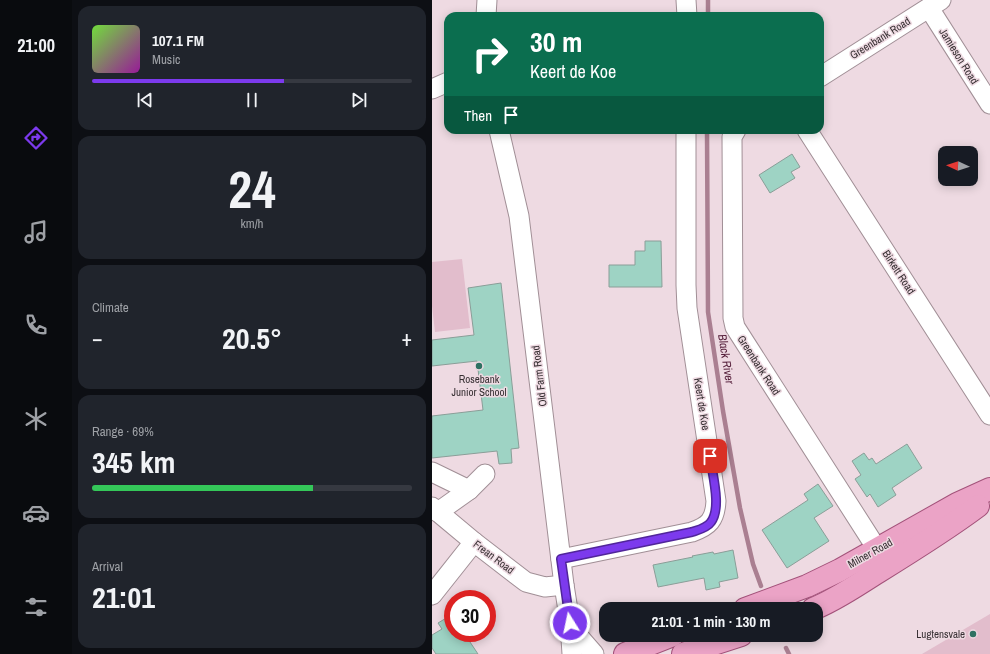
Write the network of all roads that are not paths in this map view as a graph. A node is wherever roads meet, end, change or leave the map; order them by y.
1 (488, 0) edge
2 (686, 0) edge
3 (935, 4) edge
4 (486, 12) edge
5 (686, 12) edge
6 (824, 74) edge
7 (444, 84) edge
8 (432, 89) edge
9 (990, 104) edge
10 (500, 134) edge
11 (686, 134) edge
12 (734, 134) edge
13 (810, 134) edge
14 (990, 415) edge
15 (432, 472) edge
16 (485, 474) dead end
17 (990, 489) edge
18 (469, 490) junction
19 (990, 497) edge
20 (435, 509) edge
21 (474, 542) junction
22 (877, 549) junction
23 (561, 559) junction
24 (564, 585) junction
25 (432, 595) edge
26 (764, 602) edge
27 (823, 604) edge
28 (570, 623) junction
29 (655, 642) edge
30 (720, 642) edge
31 (572, 654) edge
32 (594, 654) edge
33 (625, 654) edge
34 (683, 654) edge

1 - 4 street
2 - 5 street
3 - 6 street, Greenbank Road
3 - 9 street, Jamieson Road
7 - 8 street
10 - 23 street, Old Farm Road
11 - 23 street, Keert de Koe
12 - 22 street, Greenbank Road
13 - 14 street, Birkett Road
15 - 18 street
16 - 18 street
17 - 22 main road, Milner Road
18 - 20 street
19 - 27 main road, Milner Road
20 - 21 street, Frean Road
21 - 24 street, Frean Road
21 - 25 street
22 - 26 main road, Milner Road
23 - 24 street, Old Farm Road
24 - 28 street, Old Farm Road
28 - 31 street, Old Farm Road
28 - 32 street, Old Farm Road
29 - 33 main road
30 - 34 main road

